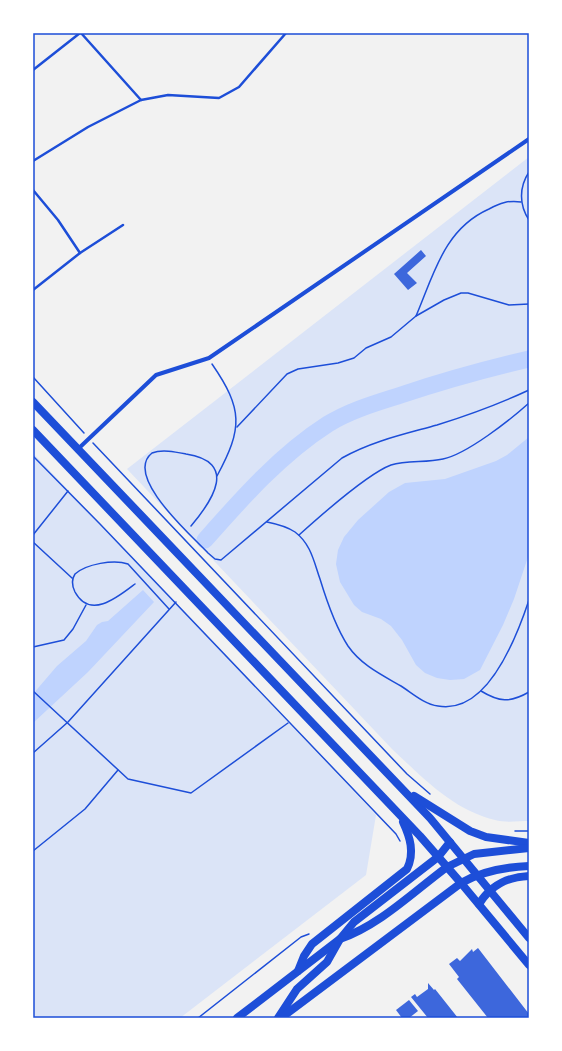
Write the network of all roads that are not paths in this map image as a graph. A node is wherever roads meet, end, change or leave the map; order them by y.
1 (80, 33) edge
2 (286, 33) edge
3 (33, 70) edge
4 (141, 100) junction
5 (529, 139) edge
6 (33, 161) edge
7 (33, 190) edge
8 (123, 225) dead end
9 (80, 253) junction
10 (33, 290) edge
11 (33, 402) edge
12 (33, 430) edge
13 (78, 450) junction
14 (400, 786) junction
15 (399, 814) junction
16 (450, 842) junction
17 (529, 843) edge
18 (529, 848) edge
19 (438, 857) junction
20 (463, 858) junction
21 (529, 866) edge
22 (447, 867) junction
23 (478, 875) junction
24 (529, 876) edge
25 (461, 883) junction
26 (490, 890) junction
27 (479, 904) junction
28 (529, 938) edge
29 (340, 939) junction
30 (529, 965) edge
31 (298, 971) junction
32 (237, 1018) edge
33 (278, 1018) edge
34 (281, 1018) edge

1 - 3 lane
1 - 4 lane
2 - 4 lane
4 - 6 lane
5 - 13 street
7 - 9 lane
8 - 9 lane
9 - 10 lane
11 - 13 main road
12 - 15 main road
13 - 14 main road
14 - 16 main road
14 - 17 main road
15 - 19 main road
15 - 31 main road
16 - 19 main road
16 - 20 main road
18 - 20 main road
19 - 22 main road
19 - 29 main road
20 - 22 main road
20 - 23 main road
21 - 23 main road
22 - 25 main road
22 - 29 main road
23 - 25 main road
23 - 26 main road
24 - 26 main road
25 - 27 main road
25 - 34 main road
26 - 27 main road
26 - 28 main road
27 - 30 main road
29 - 31 main road
29 - 33 main road
31 - 32 main road

